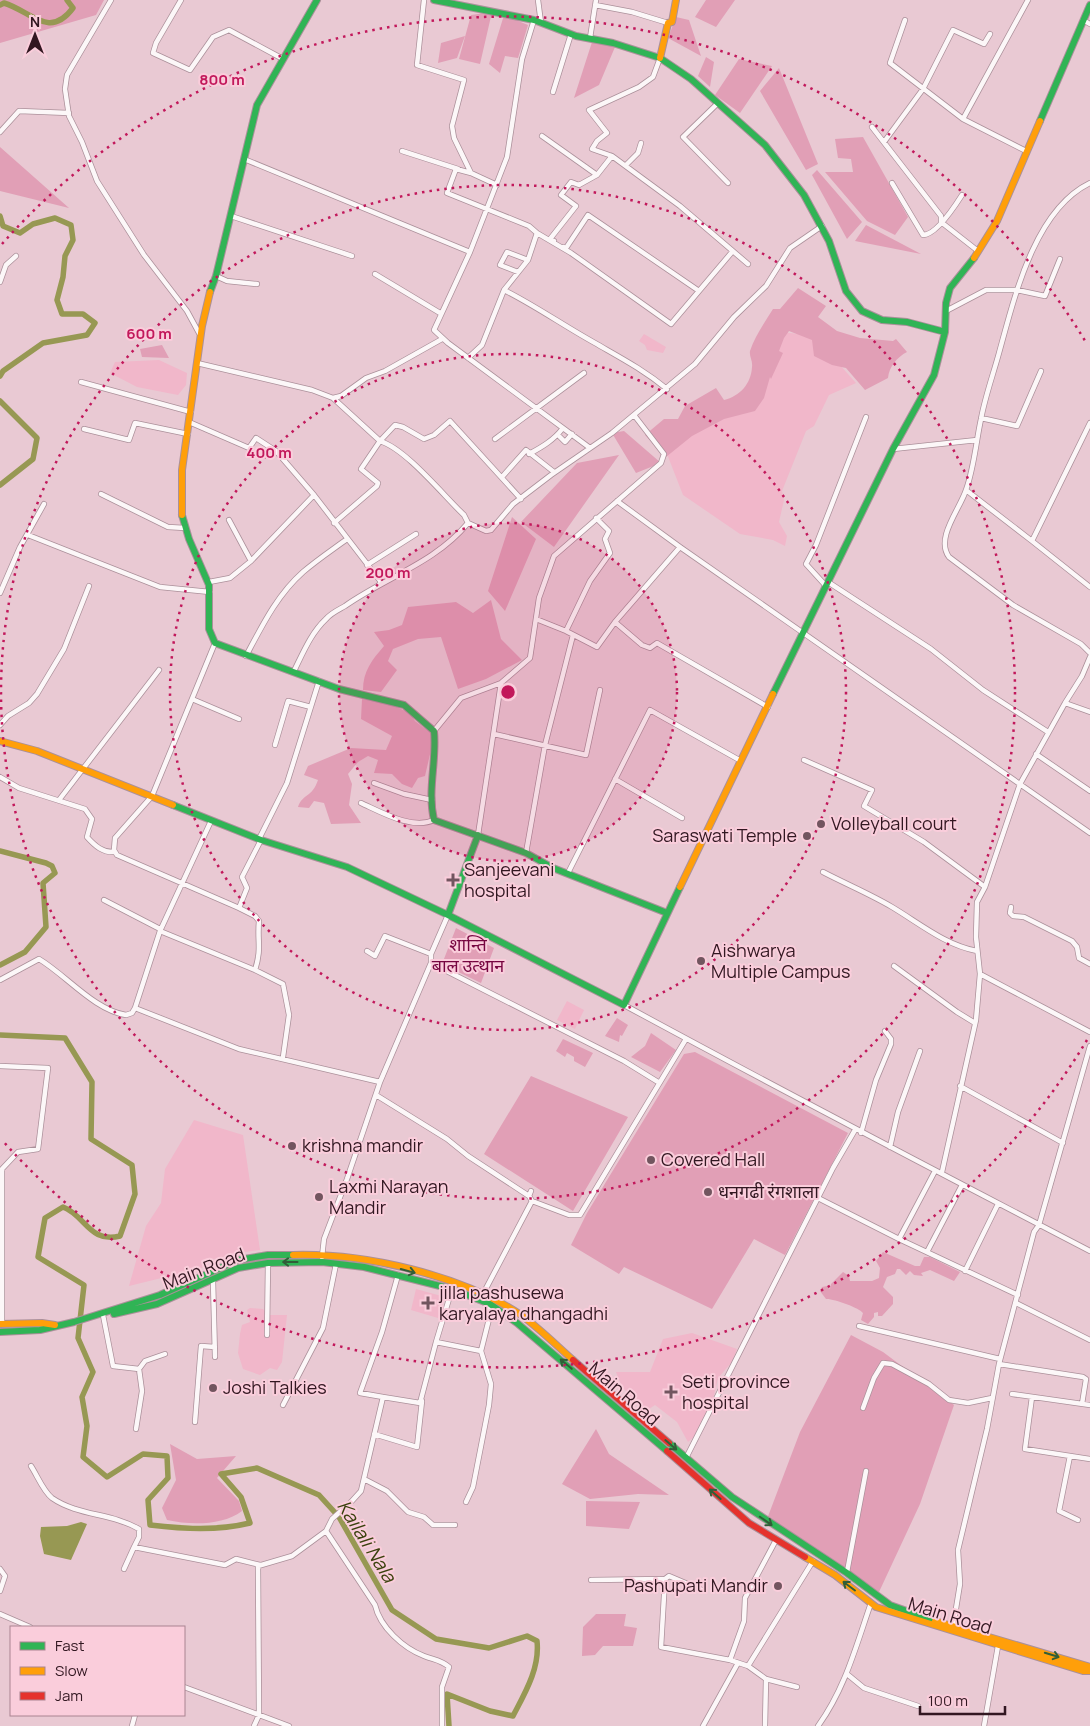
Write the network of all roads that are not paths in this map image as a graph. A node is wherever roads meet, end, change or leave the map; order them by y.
1 (111, 0) edge
2 (181, 0) edge
3 (317, 0) edge
4 (424, 0) edge
5 (434, 0) edge
6 (538, 0) edge
7 (676, 0) edge
8 (1028, 0) edge
9 (596, 2) edge
10 (1090, 5) edge
11 (534, 20) junction
12 (905, 20) dead end
13 (1083, 20) junction
14 (542, 23) junction
15 (668, 23) junction
16 (1090, 24) edge
17 (570, 34) junction
18 (990, 34) dead end
19 (590, 38) junction
20 (660, 58) junction
21 (283, 59) junction
22 (922, 89) junction
23 (553, 92) dead end
24 (718, 103) junction
25 (69, 113) junction
26 (963, 119) junction
27 (872, 128) dead end
28 (0, 132) edge
29 (542, 136) dead end
30 (884, 142) junction
31 (641, 143) dead end
32 (402, 151) dead end
33 (1026, 151) junction
34 (612, 156) junction
35 (244, 159) junction
36 (626, 165) junction
37 (471, 173) junction
38 (598, 175) junction
39 (728, 183) dead end
40 (892, 183) dead end
41 (1090, 183) edge
42 (497, 185) junction
43 (962, 196) dead end
44 (487, 210) junction
45 (231, 216) junction
46 (941, 222) junction
47 (822, 226) junction
48 (537, 233) junction
49 (978, 251) junction
50 (470, 252) junction
51 (732, 252) junction
52 (16, 256) dead end
53 (352, 256) dead end
54 (1060, 259) dead end
55 (528, 260) junction
56 (748, 264) dead end
57 (518, 272) junction
58 (375, 274) dead end
59 (216, 276) junction
60 (0, 282) edge
61 (257, 284) dead end
62 (504, 290) junction
63 (1017, 290) junction
64 (699, 291) junction
65 (946, 311) junction
66 (440, 313) junction
67 (946, 332) junction
68 (199, 333) junction
69 (442, 339) junction
70 (468, 358) junction
71 (197, 363) junction
72 (1041, 371) dead end
73 (584, 373) dead end
74 (81, 382) dead end
75 (667, 389) junction
76 (333, 398) junction
77 (535, 407) junction
78 (191, 412) junction
79 (634, 415) junction
80 (866, 417) dead end
81 (981, 418) junction
82 (189, 422) junction
83 (1090, 423) edge
84 (563, 428) junction
85 (84, 429) dead end
86 (188, 434) junction
87 (572, 434) junction
88 (558, 435) junction
89 (495, 439) dead end
90 (977, 440) junction
91 (380, 441) junction
92 (590, 448) junction
93 (893, 449) junction
94 (529, 454) junction
95 (554, 472) junction
96 (502, 477) junction
97 (966, 490) junction
98 (101, 494) dead end
99 (314, 495) junction
100 (521, 499) junction
101 (617, 501) junction
102 (44, 504) dead end
103 (596, 518) junction
104 (228, 520) dead end
105 (334, 523) junction
106 (468, 523) junction
107 (185, 528) junction
108 (416, 534) dead end
109 (28, 536) junction
110 (347, 539) junction
111 (1032, 541) junction
112 (680, 547) junction
113 (250, 561) junction
114 (367, 565) junction
115 (209, 582) junction
116 (827, 584) junction
117 (89, 586) dead end
118 (379, 586) junction
119 (1090, 587) edge
120 (210, 592) junction
121 (0, 593) edge
122 (536, 619) junction
123 (615, 622) junction
124 (566, 631) junction
125 (805, 633) junction
126 (573, 636) junction
127 (215, 643) junction
128 (1090, 655) edge
129 (246, 656) junction
130 (159, 670) dead end
131 (294, 671) junction
132 (319, 681) junction
133 (501, 683) junction
134 (600, 690) dead end
135 (192, 699) junction
136 (1065, 703) junction
137 (311, 707) junction
138 (768, 707) junction
139 (1090, 712) edge
140 (238, 719) dead end
141 (0, 725) edge
142 (434, 731) junction
143 (1048, 732) junction
144 (494, 734) junction
145 (0, 741) edge
146 (275, 745) dead end
147 (545, 745) junction
148 (1036, 754) junction
149 (804, 760) dead end
150 (740, 761) junction
151 (84, 770) junction
152 (0, 777) edge
153 (615, 779) junction
154 (374, 783) dead end
155 (1020, 784) junction
156 (1090, 791) edge
157 (152, 796) junction
158 (58, 800) junction
159 (432, 800) junction
160 (360, 803) dead end
161 (682, 818) dead end
162 (434, 820) junction
163 (210, 821) junction
164 (1090, 834) edge
165 (478, 835) junction
166 (260, 839) junction
167 (115, 852) junction
168 (526, 853) junction
169 (823, 872) dead end
170 (568, 874) junction
171 (180, 882) junction
172 (985, 887) junction
173 (104, 900) dead end
174 (1011, 907) dead end
175 (239, 908) junction
176 (666, 913) junction
177 (448, 915) junction
178 (160, 930) junction
179 (367, 951) dead end
180 (977, 951) junction
181 (431, 954) junction
182 (431, 963) junction
183 (1090, 964) edge
184 (894, 966) dead end
185 (255, 970) junction
186 (980, 974) junction
187 (0, 980) edge
188 (624, 1005) junction
189 (135, 1008) junction
190 (975, 1022) junction
191 (885, 1031) dead end
192 (1090, 1032) edge
193 (686, 1039) junction
194 (1090, 1046) edge
195 (920, 1051) dead end
196 (283, 1057) junction
197 (1088, 1063) edge
198 (0, 1066) edge
199 (380, 1082) junction
200 (658, 1082) junction
201 (960, 1086) junction
202 (376, 1095) junction
203 (855, 1130) junction
204 (861, 1133) junction
205 (1063, 1143) junction
206 (890, 1147) junction
207 (935, 1171) junction
208 (942, 1172) junction
209 (962, 1185) junction
210 (818, 1198) junction
211 (532, 1201) junction
212 (998, 1204) junction
213 (1040, 1225) junction
214 (899, 1239) junction
215 (1090, 1251) edge
216 (927, 1252) junction
217 (322, 1260) junction
218 (268, 1263) junction
219 (336, 1264) junction
220 (965, 1271) junction
221 (398, 1275) junction
222 (213, 1281) junction
223 (452, 1289) junction
224 (1018, 1295) junction
225 (482, 1297) junction
226 (491, 1301) junction
227 (1016, 1303) junction
228 (104, 1315) junction
229 (522, 1316) junction
230 (517, 1323) junction
231 (1, 1324) edge
232 (55, 1325) junction
233 (859, 1326) dead end
234 (0, 1332) edge
235 (267, 1334) dead end
236 (1090, 1340) edge
237 (436, 1342) junction
238 (215, 1347) junction
239 (481, 1350) junction
240 (165, 1354) dead end
241 (215, 1357) dead end
242 (1000, 1359) junction
243 (998, 1364) junction
244 (138, 1369) junction
245 (1012, 1394) dead end
246 (422, 1396) junction
247 (383, 1397) junction
248 (1032, 1397) junction
249 (992, 1398) junction
250 (1082, 1404) junction
251 (283, 1405) dead end
252 (1090, 1406) edge
253 (863, 1408) dead end
254 (194, 1422) dead end
255 (136, 1429) dead end
256 (374, 1434) junction
257 (1070, 1456) junction
258 (686, 1458) junction
259 (1090, 1459) edge
260 (31, 1466) dead end
261 (866, 1471) dead end
262 (364, 1479) junction
263 (466, 1502) dead end
264 (1078, 1520) dead end
265 (455, 1525) dead end
266 (326, 1531) junction
267 (776, 1540) junction
268 (134, 1548) junction
269 (813, 1561) junction
270 (260, 1565) junction
271 (0, 1569) edge
272 (124, 1569) dead end
273 (846, 1573) junction
274 (665, 1579) junction
275 (591, 1580) dead end
276 (702, 1590) dead end
277 (0, 1591) edge
278 (871, 1603) junction
279 (0, 1614) edge
280 (28, 1626) edge
281 (954, 1627) junction
282 (998, 1646) junction
283 (730, 1660) junction
284 (738, 1663) junction
285 (748, 1666) junction
286 (1090, 1667) edge
287 (1090, 1671) edge
288 (847, 1674) junction
289 (766, 1679) junction
290 (185, 1687) edge
291 (797, 1687) dead end
292 (918, 1706) dead end
293 (260, 1715) junction
294 (254, 1726) edge
295 (288, 1726) edge
296 (442, 1726) edge
297 (702, 1726) edge
298 (764, 1726) edge
299 (818, 1726) edge
300 (984, 1726) edge

1 - 25 street
2 - 21 street
3 - 21 street
4 - 37 street
5 - 11 street
6 - 14 street
7 - 15 street
8 - 26 street
9 - 15 street
9 - 19 street
10 - 13 street
11 - 14 street
11 - 42 street
12 - 22 street
13 - 16 street
13 - 33 street
14 - 17 street
15 - 20 street
17 - 19 street
17 - 23 street
18 - 22 street
19 - 20 street
20 - 24 street
20 - 34 street
21 - 35 street
22 - 26 street
22 - 30 street
24 - 39 street
24 - 47 street
25 - 28 street
25 - 68 street
26 - 33 street
27 - 30 street
29 - 38 street
30 - 46 street
31 - 36 street
32 - 37 street
33 - 49 street
34 - 36 street
34 - 38 street
35 - 45 street
35 - 50 street
36 - 51 street
37 - 42 street
37 - 44 street
38 - 64 street
40 - 46 street
41 - 63 street
42 - 44 street
43 - 46 street
44 - 48 street
44 - 50 street
45 - 53 street
45 - 59 street
46 - 49 street
47 - 67 street
47 - 75 street
48 - 55 street
48 - 64 street
49 - 65 street
50 - 66 street
51 - 56 street
51 - 64 street
52 - 60 street
54 - 63 street
55 - 57 street
55 - 57 street
57 - 62 street
58 - 66 street
59 - 61 street
59 - 68 street
62 - 70 street
62 - 75 street
63 - 65 street
63 - 81 street
65 - 67 street
66 - 69 street
67 - 93 street
68 - 71 street
69 - 70 street
69 - 76 street
70 - 77 street
71 - 76 street
71 - 78 street
72 - 81 street
73 - 77 street
74 - 78 street
75 - 79 street
76 - 91 street
77 - 84 street
77 - 89 street
78 - 82 street
79 - 92 street
79 - 101 street
80 - 116 street
81 - 90 street
82 - 86 street
82 - 99 street
83 - 111 street
84 - 87 street
84 - 88 street
85 - 86 street
86 - 107 street
87 - 88 street
87 - 92 street
88 - 94 street
90 - 93 street
90 - 97 street
91 - 96 street
91 - 105 street
91 - 106 street
92 - 95 street
93 - 116 street
94 - 95 street
94 - 96 street
95 - 100 street
96 - 100 street
97 - 111 street
97 - 128 street
98 - 107 street
99 - 105 street
99 - 113 street
100 - 106 street
101 - 103 street
101 - 112 street
102 - 109 street
103 - 122 street
103 - 124 street
104 - 113 street
105 - 110 street
106 - 118 street
107 - 115 street
108 - 114 street
109 - 120 street
109 - 121 street
110 - 114 street
110 - 129 street
111 - 119 street
112 - 123 street
112 - 125 street
113 - 115 street
114 - 118 street
115 - 120 street
116 - 125 street
116 - 143 street
117 - 141 street
118 - 131 street
120 - 127 street
122 - 124 street
122 - 133 street
123 - 126 street
123 - 138 street
124 - 126 street
125 - 138 street
125 - 155 street
126 - 147 street
127 - 129 street
127 - 135 street
128 - 136 street
129 - 131 street
130 - 151 street
131 - 132 street
132 - 137 street
132 - 142 street
133 - 142 street
133 - 144 street
134 - 147 street
135 - 140 street
135 - 157 street
136 - 139 street
136 - 143 street
137 - 146 street
137 - 166 street
138 - 150 street
142 - 159 street
143 - 148 street
144 - 147 street
144 - 165 street
145 - 151 street
147 - 168 street
148 - 155 street
148 - 156 street
149 - 172 street
150 - 153 street
150 - 176 street
151 - 157 street
151 - 158 street
152 - 158 street
153 - 161 street
153 - 170 street
154 - 159 street
155 - 164 street
155 - 172 street
157 - 163 street
157 - 167 street
158 - 167 street
159 - 162 street
160 - 162 street
162 - 165 street
163 - 166 street
163 - 171 street
165 - 168 street
165 - 177 street
166 - 175 street
166 - 177 street
167 - 171 street
168 - 170 street
169 - 180 street
170 - 176 street
171 - 175 street
171 - 178 street
172 - 180 street
173 - 178 street
174 - 183 street
175 - 185 street
176 - 188 street
177 - 181 street
177 - 188 street
178 - 185 street
178 - 189 street
179 - 181 street
180 - 186 street
181 - 182 street
182 - 199 street
182 - 200 street
184 - 190 street
185 - 196 street
186 - 190 street
186 - 192 street
187 - 189 street
188 - 193 street
189 - 196 street
190 - 201 street
191 - 204 street
193 - 200 street
193 - 203 street
194 - 197 street
195 - 206 street
196 - 199 street
197 - 205 street
198 - 231 street
199 - 202 street
200 - 211 street
201 - 205 street
201 - 208 street
202 - 211 street
202 - 217 street
203 - 204 street
203 - 210 street
204 - 206 street
205 - 213 street
206 - 207 street
207 - 208 street
207 - 214 street
208 - 209 street
209 - 212 street
209 - 216 street
210 - 214 street
210 - 258 street
211 - 225 street
212 - 213 street
212 - 220 street
213 - 215 street
213 - 224 street
214 - 216 street
216 - 220 street
217 -> 218 street, Main Road
217 - 219 street, Main Road
217 -> 225 street, Main Road
217 - 228 street, Main Road
218 - 222 street, Main Road
218 - 235 street
219 - 221 street, Main Road
219 - 251 street
220 - 224 street
221 - 223 street, Main Road
221 - 247 street
222 - 228 street, Main Road
222 - 238 street
223 - 225 street, Main Road
223 - 237 street
224 - 227 street
225 - 226 street, Main Road
226 - 229 street, Main Road
226 - 230 street, Main Road
226 - 239 street
227 - 236 street
227 - 242 street
228 - 232 street
228 - 244 street
229 - 230 street
229 -> 258 street, Main Road
267 -> 230 street, Main Road
231 - 232 street
232 - 234 street
233 - 242 street
237 - 239 street
237 - 246 street
238 - 241 street
238 - 254 street
239 - 263 street
240 - 244 street
242 - 243 street
243 - 249 street
243 - 250 street
244 - 255 street
245 - 248 street
246 - 247 street
246 - 256 street
247 - 256 street
248 - 250 street
248 - 257 street
249 - 253 street
249 - 281 street
250 - 252 street
256 - 262 street
257 - 259 street
257 - 264 street
258 -> 273 street, Main Road
260 - 268 street
261 - 273 street
262 - 265 street
262 - 266 street
266 - 270 street
266 - 296 street
267 - 269 street, Main Road
267 - 283 street
268 - 270 street
268 - 272 street
278 -> 269 street, Main Road
269 - 285 street
270 - 293 street
271 - 277 street
273 - 281 street, Main Road
274 - 275 street
274 - 276 street
274 - 283 street
278 - 282 street, Main Road
278 - 288 street
279 - 280 street
281 -> 286 street, Main Road
282 - 287 street, Main Road
282 - 300 street
283 - 284 street
284 - 285 street
284 - 297 street
285 - 289 street
288 - 292 street
288 - 299 street
289 - 291 street
289 - 298 street
290 - 293 street
293 - 294 street
293 - 295 street

